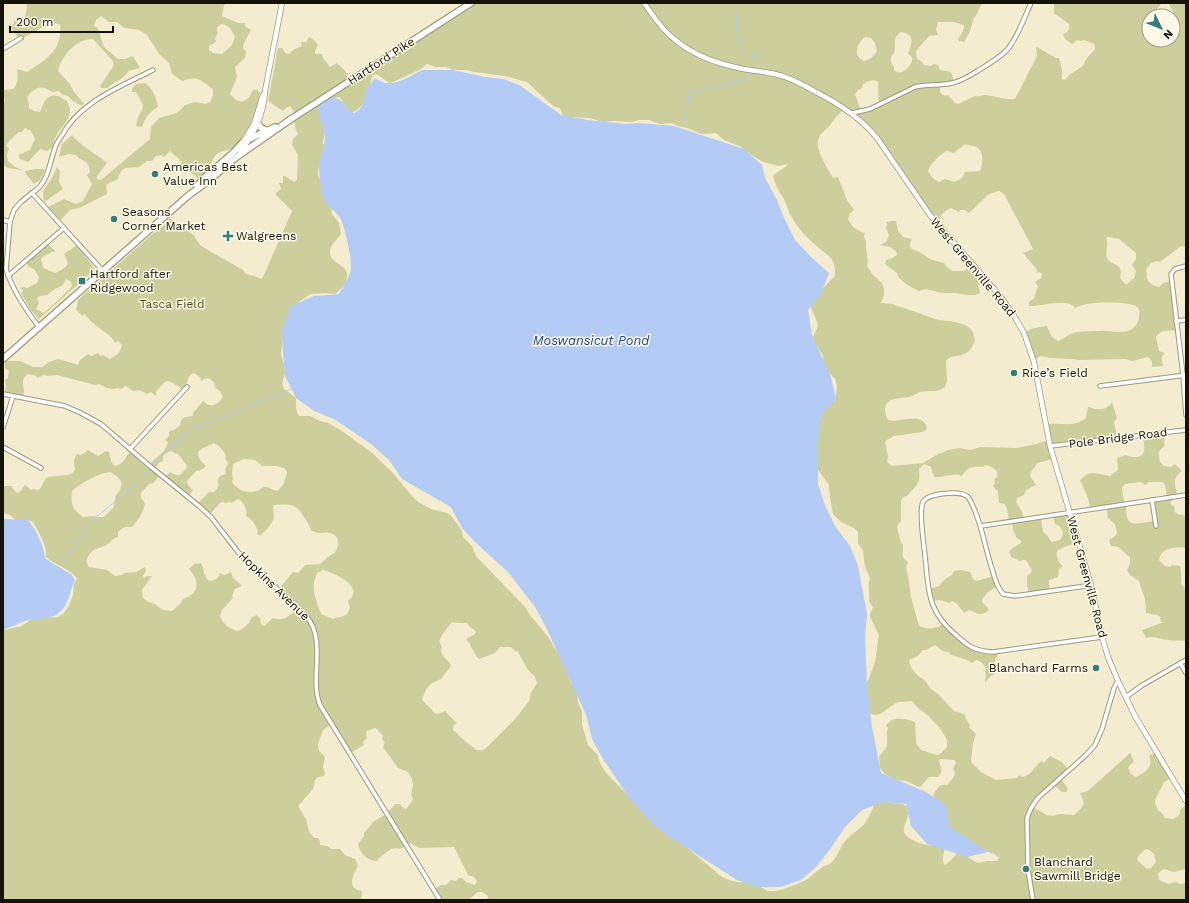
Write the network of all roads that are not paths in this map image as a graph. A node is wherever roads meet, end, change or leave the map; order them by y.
1 (282, 3) edge
2 (471, 3) edge
3 (644, 3) edge
4 (1031, 3) edge
5 (21, 38) dead end
6 (3, 49) edge
7 (153, 70) dead end
8 (265, 91) junction
9 (852, 113) junction
10 (291, 119) junction
11 (258, 124) junction
12 (268, 131) junction
13 (250, 139) junction
14 (242, 142) junction
15 (238, 156) junction
16 (32, 193) junction
17 (189, 195) junction
18 (3, 220) edge
19 (10, 222) junction
20 (64, 228) junction
21 (1186, 266) edge
22 (102, 271) junction
23 (8, 276) junction
24 (1186, 320) edge
25 (1176, 321) junction
26 (39, 327) junction
27 (3, 359) edge
28 (1184, 375) edge
29 (1100, 386) dead end
30 (187, 387) dead end
31 (3, 394) edge
32 (13, 396) junction
33 (1186, 415) edge
34 (3, 427) edge
35 (1186, 430) edge
36 (1050, 446) junction
37 (3, 447) edge
38 (130, 449) junction
39 (41, 468) dead end
40 (1186, 495) edge
41 (1152, 500) junction
42 (1070, 512) junction
43 (980, 526) junction
44 (1156, 526) dead end
45 (1091, 585) junction
46 (1102, 637) junction
47 (1186, 660) edge
48 (1180, 663) junction
49 (1186, 673) edge
50 (1118, 682) junction
51 (1126, 697) junction
52 (1186, 801) edge
53 (440, 900) edge
54 (1033, 900) edge

1 - 8 main road
2 - 10 highway, Hartford Pike
3 - 9 main road, West Greenville Road
4 - 9 street
5 - 6 street
7 - 16 street
8 - 11 main road
8 - 14 main road
9 - 36 main road, West Greenville Road
10 - 12 highway, Hartford Pike
10 - 15 highway, Hartford Pike
11 - 12 highway
11 - 13 main road
12 - 13 highway, Hartford Pike
13 - 14 highway, Hartford Pike
13 - 15 main road
14 - 17 highway, Hartford Pike
15 - 17 highway, Hartford Pike
16 - 19 street
16 - 20 street
17 - 22 highway, Hartford Pike
18 - 19 street
19 - 23 street
20 - 22 street
20 - 23 street
21 - 25 street
22 - 26 highway, Hartford Pike
23 - 26 street
24 - 25 street
25 - 28 street
26 - 27 highway, Hartford Pike
28 - 29 street
28 - 33 street
30 - 38 street
31 - 32 street, Hopkins Avenue
32 - 34 street
32 - 38 street, Hopkins Avenue
35 - 36 street, Pole Bridge Road
36 - 42 main road, West Greenville Road
37 - 39 street
38 - 53 street, Hopkins Avenue
40 - 41 street
41 - 42 street
41 - 44 street
42 - 43 street
42 - 45 main road, West Greenville Road
43 - 45 street
43 - 46 street
45 - 46 main road, West Greenville Road
46 - 50 main road, West Greenville Road
47 - 48 street
48 - 49 street
48 - 51 street
50 - 51 main road, West Greenville Road
50 - 54 street
51 - 52 main road, West Greenville Road

